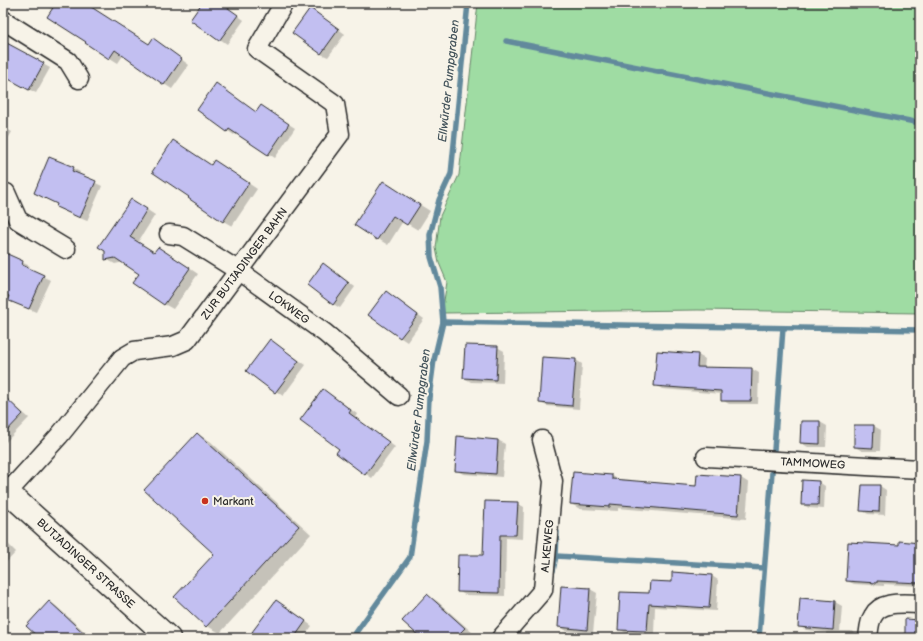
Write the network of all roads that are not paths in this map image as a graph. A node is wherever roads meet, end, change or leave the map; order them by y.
1 (284, 3) edge
2 (3, 20) edge
3 (79, 79) dead end
4 (3, 193) edge
5 (169, 234) dead end
6 (66, 250) dead end
7 (239, 271) junction
8 (399, 396) dead end
9 (542, 440) dead end
10 (706, 457) dead end
11 (920, 469) edge
12 (5, 490) edge
13 (920, 604) edge
14 (169, 638) edge
15 (501, 638) edge
16 (868, 638) edge

1 - 7 street, ZUR BUTJADINGER BAHN
2 - 3 street
4 - 6 street
5 - 7 street, LOKWEG
7 - 8 street, LOKWEG
7 - 12 street, ZUR BUTJADINGER BAHN
9 - 15 street, ALKEWEG
10 - 11 street, TAMMOWEG
12 - 14 main road, BUTJADINGER STRASSE
13 - 16 street

